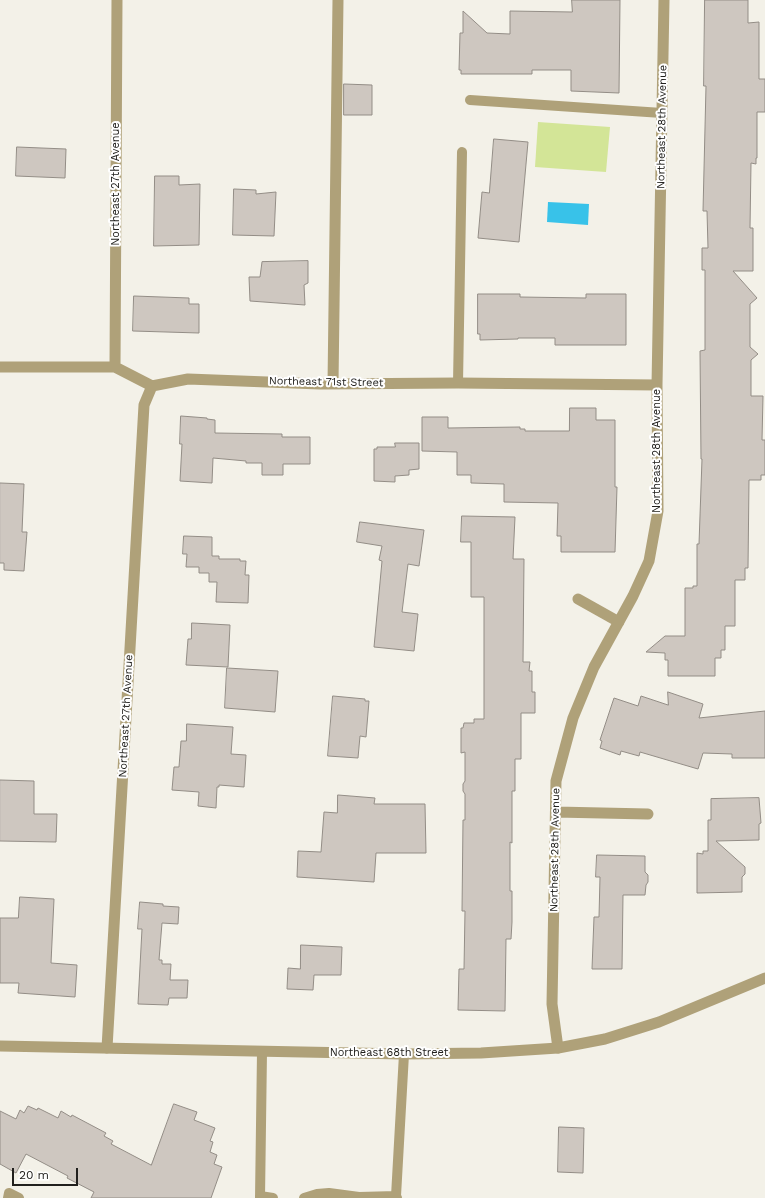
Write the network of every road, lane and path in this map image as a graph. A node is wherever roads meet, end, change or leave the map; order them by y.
1 (117, 0) edge
2 (338, 0) edge
3 (664, 0) edge
4 (470, 100) dead end
5 (662, 114) junction
6 (462, 152) dead end
7 (0, 367) edge
8 (115, 367) junction
9 (458, 383) junction
10 (333, 384) junction
11 (657, 385) junction
12 (152, 386) junction
13 (578, 599) dead end
14 (619, 622) junction
15 (556, 812) junction
16 (648, 814) dead end
17 (765, 978) edge
18 (0, 1046) edge
19 (107, 1048) junction
20 (558, 1048) junction
21 (262, 1052) junction
22 (404, 1054) junction
23 (260, 1197) edge
24 (396, 1197) edge
25 (8, 1198) edge
26 (19, 1198) edge
27 (273, 1198) edge
28 (304, 1198) edge

1 - 8 street, Northeast 27th Avenue
2 - 10 street
3 - 5 street, Northeast 28th Avenue
4 - 5 lane
5 - 11 street, Northeast 28th Avenue
6 - 9 lane
7 - 8 street
8 - 12 street
9 - 10 street, Northeast 71st Street
9 - 11 street, Northeast 71st Street
10 - 12 street, Northeast 71st Street
11 - 14 street, Northeast 28th Avenue
12 - 19 street, Northeast 27th Avenue
13 - 14 street
14 - 15 street, Northeast 28th Avenue
15 - 16 street
15 - 20 street, Northeast 28th Avenue
17 - 20 street, Northeast 68th Street
18 - 19 street, Northeast 68th Street
19 - 21 street, Northeast 68th Street
20 - 22 street, Northeast 68th Street
21 - 22 street, Northeast 68th Street
21 - 23 lane
22 - 24 lane
23 - 27 lane
24 - 28 lane
25 - 26 lane

